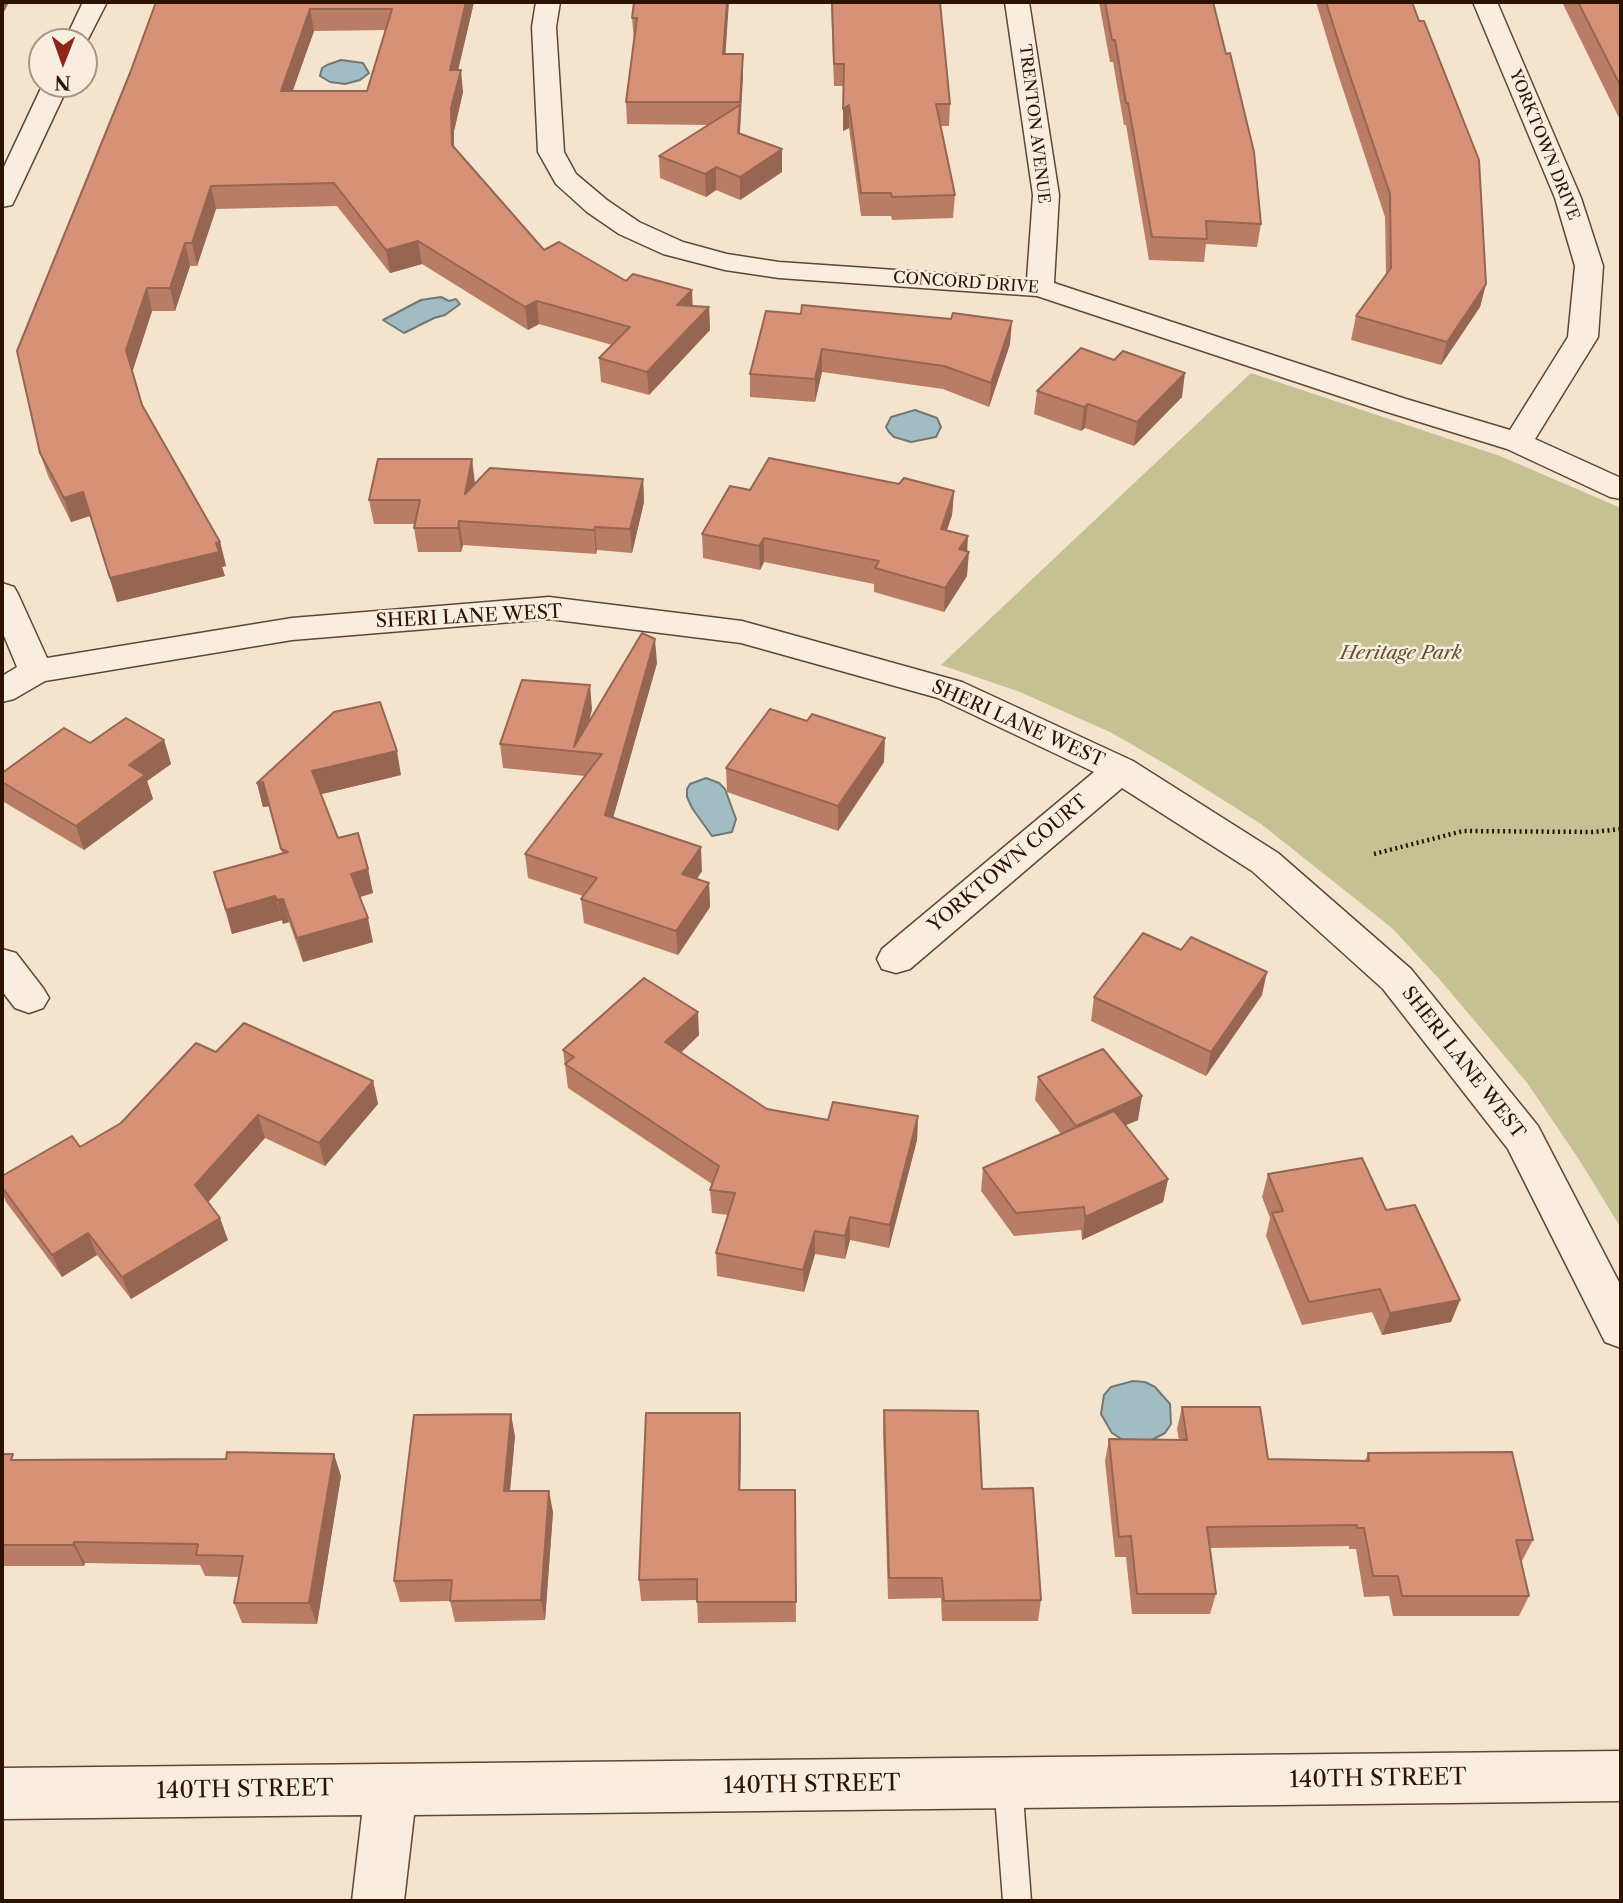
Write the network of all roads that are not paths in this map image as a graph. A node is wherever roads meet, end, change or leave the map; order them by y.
1 (95, 2) edge
2 (548, 2) edge
3 (1017, 2) edge
4 (1485, 2) edge
5 (83, 28) edge
6 (49, 98) edge
7 (2, 199) edge
8 (1040, 288) junction
9 (1518, 442) junction
10 (1621, 490) edge
11 (2, 594) edge
12 (36, 671) junction
13 (2, 691) edge
14 (1120, 770) junction
15 (896, 959) dead end
16 (2, 962) edge
17 (29, 998) dead end
18 (1621, 1329) edge
19 (1621, 1776) edge
20 (1008, 1783) junction
21 (391, 1788) junction
22 (2, 1794) edge
23 (378, 1901) edge
24 (1017, 1901) edge

1 - 5 street
2 - 8 street, CONCORD DRIVE
3 - 8 street, TRENTON AVENUE
4 - 9 street, YORKTOWN DRIVE
6 - 7 street
8 - 9 street, CONCORD DRIVE
9 - 10 street, CONCORD DRIVE
11 - 12 street
12 - 13 street
12 - 14 street, SHERI LANE WEST
14 - 15 street, YORKTOWN COURT
14 - 18 street, SHERI LANE WEST
16 - 17 street
19 - 20 street, 140TH STREET
20 - 21 street, 140TH STREET
20 - 24 lane
21 - 22 street, 140TH STREET
21 - 23 street

